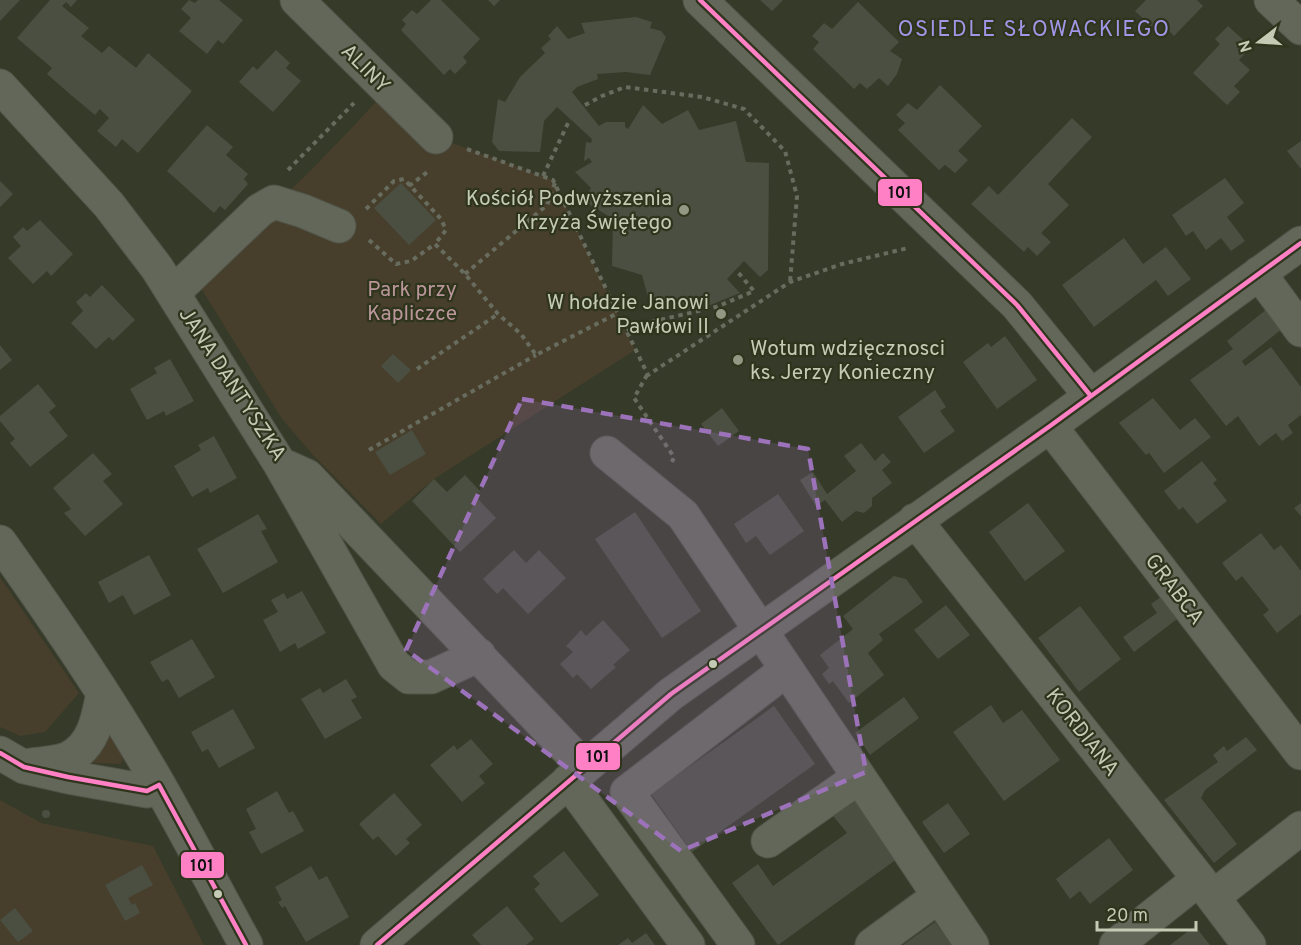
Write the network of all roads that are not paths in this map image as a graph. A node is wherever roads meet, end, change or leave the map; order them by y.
1 (297, 0) edge
2 (700, 0) edge
3 (1271, 0) edge
4 (1301, 28) edge
5 (0, 86) edge
6 (435, 152) road end
7 (355, 226) road end
8 (1301, 243) edge
9 (1258, 273) junction
10 (173, 293) junction
11 (1301, 330) edge
12 (1090, 395) junction
13 (1050, 426) junction
14 (608, 453) dead end
15 (280, 464) junction
16 (915, 520) junction
17 (0, 542) edge
18 (760, 630) junction
19 (479, 655) junction
20 (786, 670) junction
21 (103, 693) junction
22 (1301, 753) edge
23 (12, 760) edge
24 (576, 774) junction
25 (858, 778) junction
26 (159, 785) junction
27 (1301, 828) edge
28 (768, 841) dead end
29 (1206, 888) junction
30 (939, 896) junction
31 (246, 945) edge
32 (377, 945) edge
33 (688, 945) edge
34 (738, 945) edge
35 (872, 945) edge
36 (972, 945) edge
37 (1116, 945) edge
38 (1249, 945) edge

1 - 6 street, ALINY
2 - 12 street
3 - 4 street
5 - 10 street, JANA DANTYSZKA
7 - 10 street
8 - 9 street
9 - 11 street
9 - 12 street
10 - 15 street, JANA DANTYSZKA
12 - 13 street
13 - 16 street
13 - 22 street, GRABCA
14 - 18 street
15 - 19 street, JANA DANTYSZKA
15 - 19 street
16 - 18 street
16 - 29 street, KORDIANA
17 - 21 street
18 - 20 street
18 - 24 street
19 - 24 street, JANA DANTYSZKA
20 - 25 street
20 - 34 street
21 - 23 street
21 - 26 street
23 - 26 street
24 - 32 street
24 - 33 street, JANA DANTYSZKA
25 - 28 street
25 - 30 street
26 - 31 street
27 - 29 street
29 - 37 street
29 - 38 street, KORDIANA
30 - 35 street
30 - 36 street

